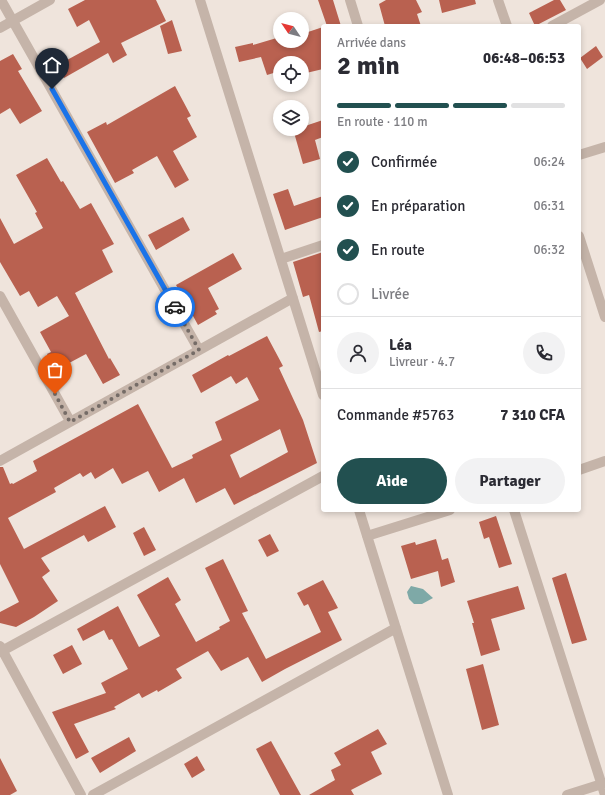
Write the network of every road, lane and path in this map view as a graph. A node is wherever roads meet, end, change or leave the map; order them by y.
1 (1, 0) edge
2 (50, 0) edge
3 (200, 0) edge
4 (350, 0) edge
5 (498, 0) edge
6 (600, 0) edge
7 (13, 20) junction
8 (357, 24) edge
9 (506, 24) edge
10 (556, 24) edge
11 (0, 28) edge
12 (605, 147) edge
13 (581, 154) edge
14 (581, 242) edge
15 (321, 246) edge
16 (281, 259) junction
17 (0, 296) edge
18 (293, 298) junction
19 (605, 317) edge
20 (199, 350) junction
21 (321, 389) edge
22 (70, 422) junction
23 (0, 461) edge
24 (605, 461) edge
25 (581, 469) edge
26 (321, 477) edge
27 (360, 512) edge
28 (444, 512) edge
29 (515, 512) edge
30 (367, 536) junction
31 (396, 628) junction
32 (1, 650) edge
33 (603, 784) edge
34 (605, 794) edge
35 (81, 795) edge
36 (93, 795) edge
37 (448, 795) edge
38 (567, 795) edge

1 - 7 street
2 - 7 street
3 - 16 street
4 - 8 street
5 - 9 street
6 - 10 street
7 - 11 street
7 - 20 street
12 - 13 street
14 - 19 street
15 - 16 street
16 - 18 street
17 - 22 street
18 - 20 street
18 - 21 street
20 - 22 street
22 - 23 street
24 - 25 street
26 - 32 street
27 - 30 street
28 - 30 street
29 - 33 street
30 - 31 street
31 - 36 street
31 - 37 street
32 - 35 street
33 - 34 street
33 - 38 street

